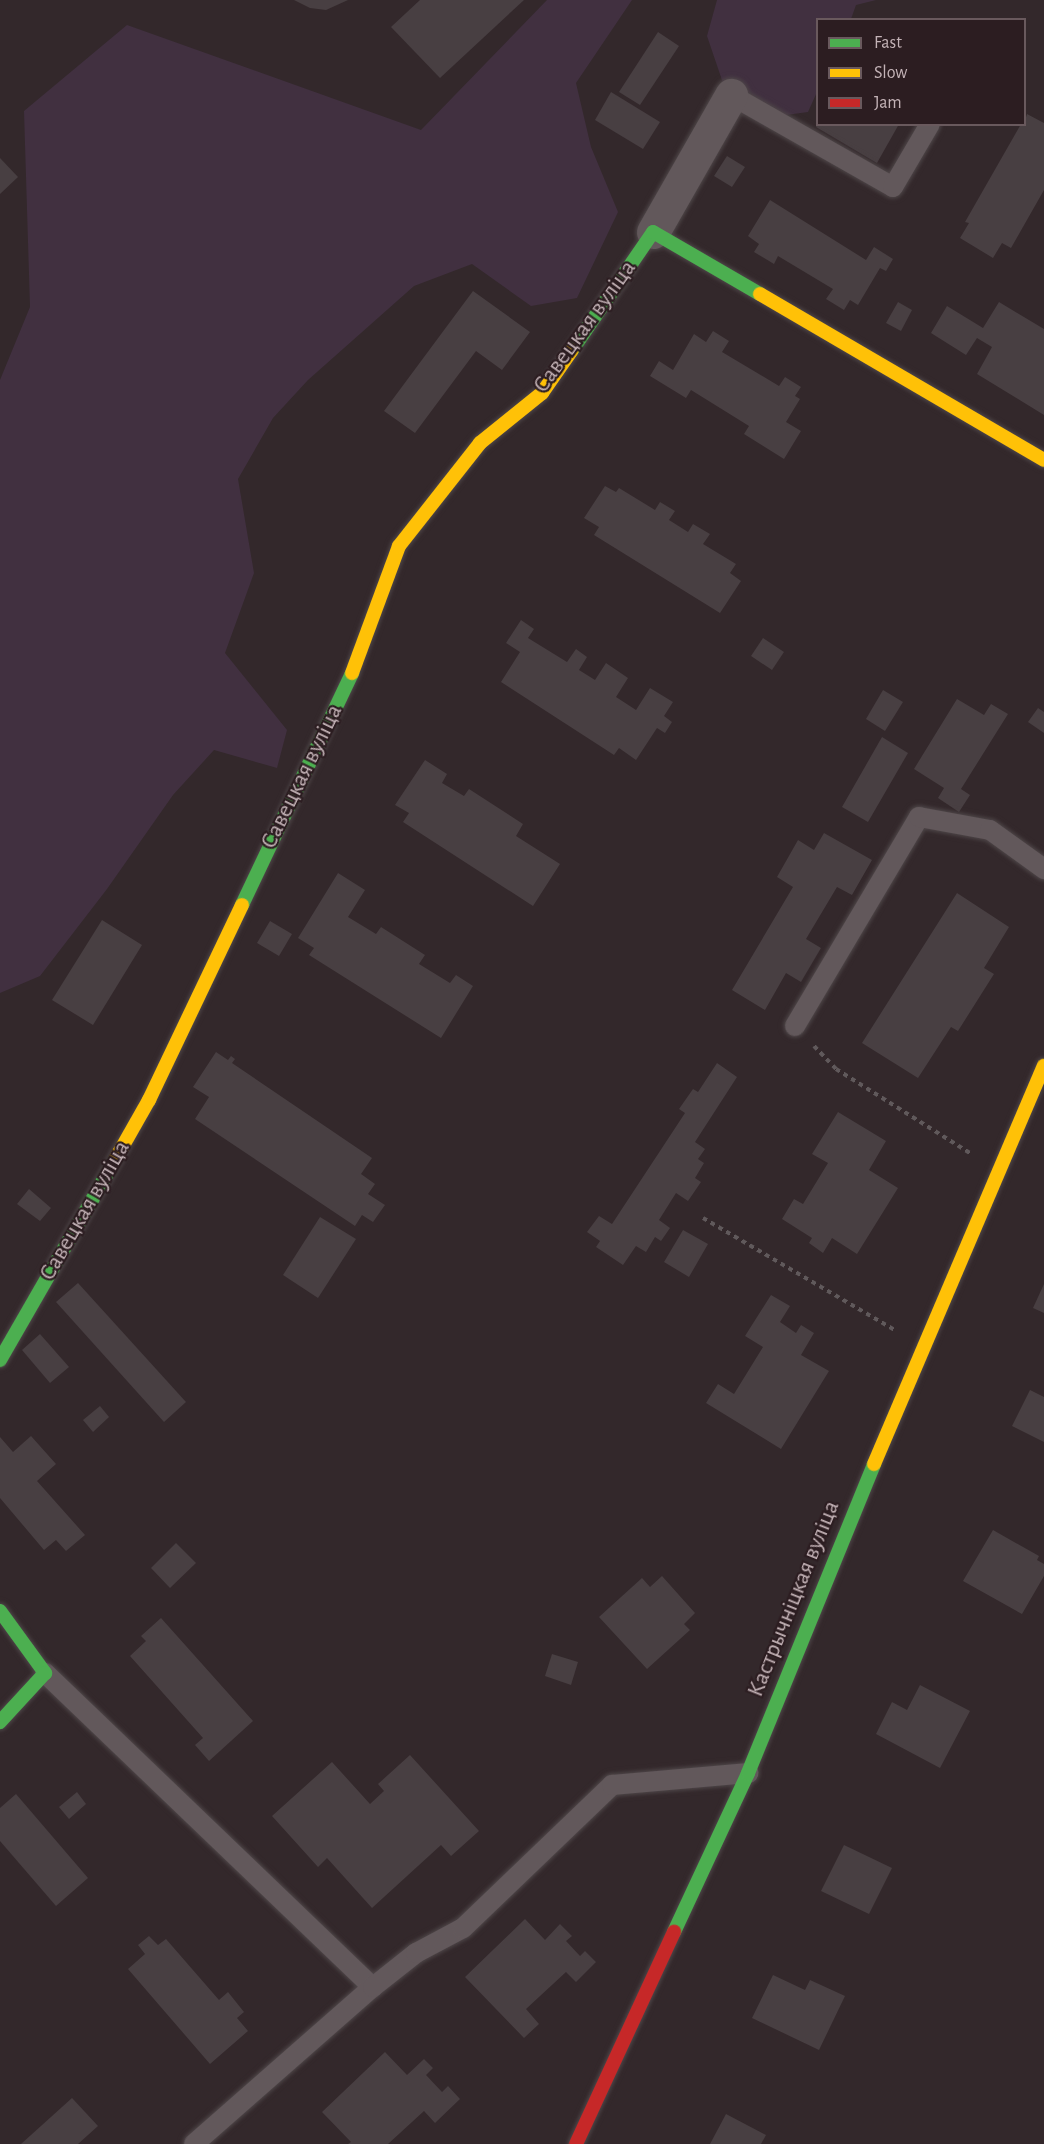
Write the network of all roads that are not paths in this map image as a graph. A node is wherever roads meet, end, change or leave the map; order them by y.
1 (731, 95) joint
2 (929, 126) edge
3 (653, 232) junction
4 (1044, 460) edge
5 (1044, 869) edge
6 (795, 1026) road end
7 (1044, 1066) edge
8 (0, 1360) edge
9 (0, 1611) edge
10 (45, 1673) junction
11 (0, 1722) edge
12 (748, 1773) junction
13 (373, 1987) junction
14 (194, 2144) edge
15 (576, 2144) edge

1 - 2 lane
1 - 3 street, Савецкая вуліца
3 - 4 street
3 - 8 street, Савецкая вуліца
5 - 6 lane
7 - 12 street, Кастрычніцкая вуліца
9 - 10 street
10 - 11 street
10 - 13 lane
12 - 13 lane
12 - 15 street, Кастрычніцкая вуліца
13 - 14 lane

